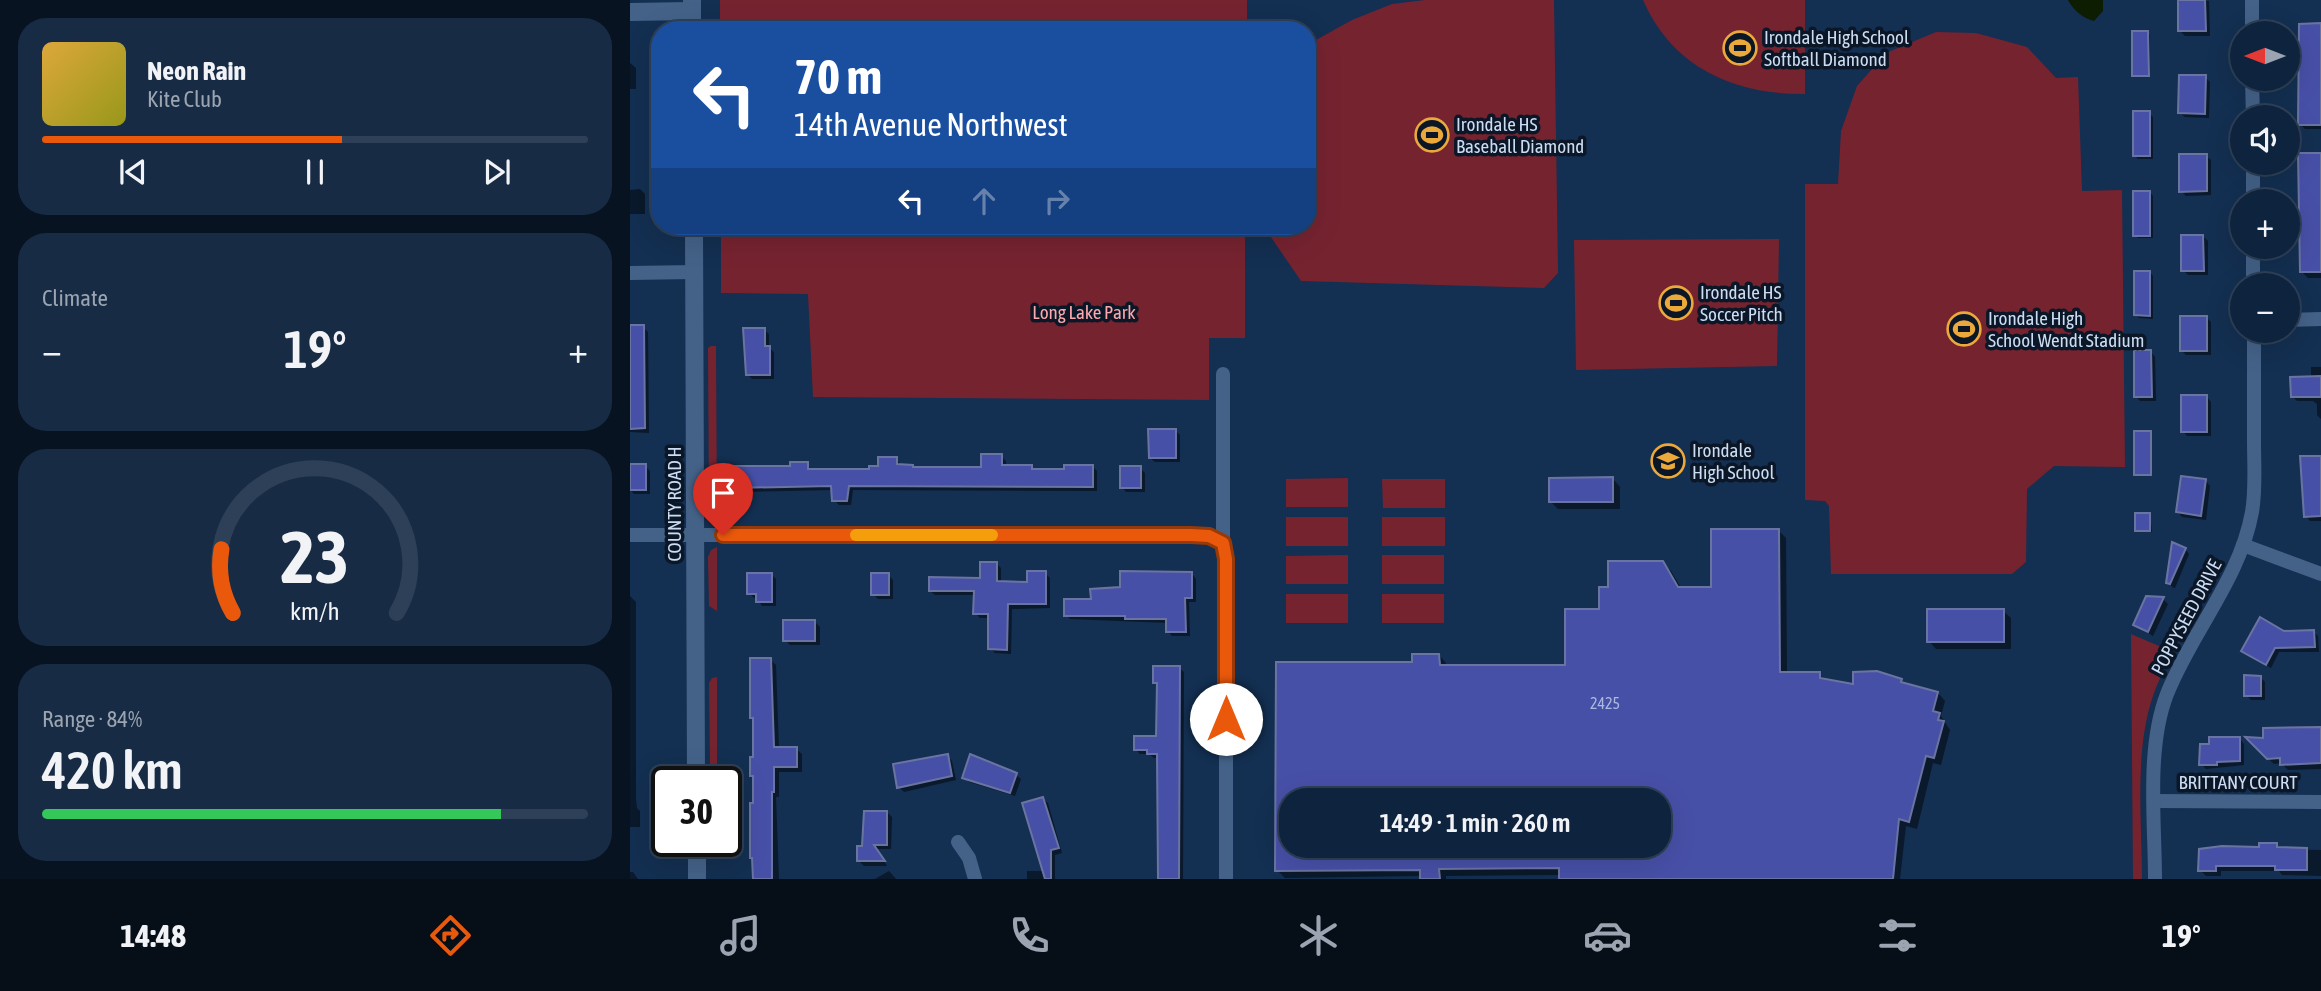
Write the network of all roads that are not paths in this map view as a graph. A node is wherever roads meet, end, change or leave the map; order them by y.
1 (2252, 0) edge
2 (692, 6) edge
3 (630, 12) edge
4 (2252, 21) edge
5 (694, 235) edge
6 (694, 272) junction
7 (630, 273) edge
8 (2321, 319) edge
9 (2300, 320) edge
10 (2254, 343) edge
11 (1223, 374) dead end
12 (695, 535) junction
13 (630, 536) edge
14 (1223, 543) junction
15 (2243, 545) junction
16 (2321, 574) edge
17 (696, 766) edge
18 (2154, 801) junction
19 (2321, 802) edge
20 (958, 842) dead end
21 (697, 857) edge
22 (697, 879) edge
23 (975, 879) edge
24 (1226, 879) edge
25 (2155, 879) edge

1 - 4 street
2 - 3 street
5 - 6 street, COUNTY ROAD H
6 - 7 street
6 - 12 street, COUNTY ROAD H
8 - 9 street
10 - 15 street, POPPYSEED DRIVE
11 - 14 street
12 - 13 street
12 - 14 street
12 - 17 street, COUNTY ROAD H
14 - 24 street
15 - 16 street
15 - 18 street, POPPYSEED DRIVE
18 - 19 street, BRITTANY COURT
18 - 25 street, POPPYSEED DRIVE
20 - 23 street
21 - 22 street

